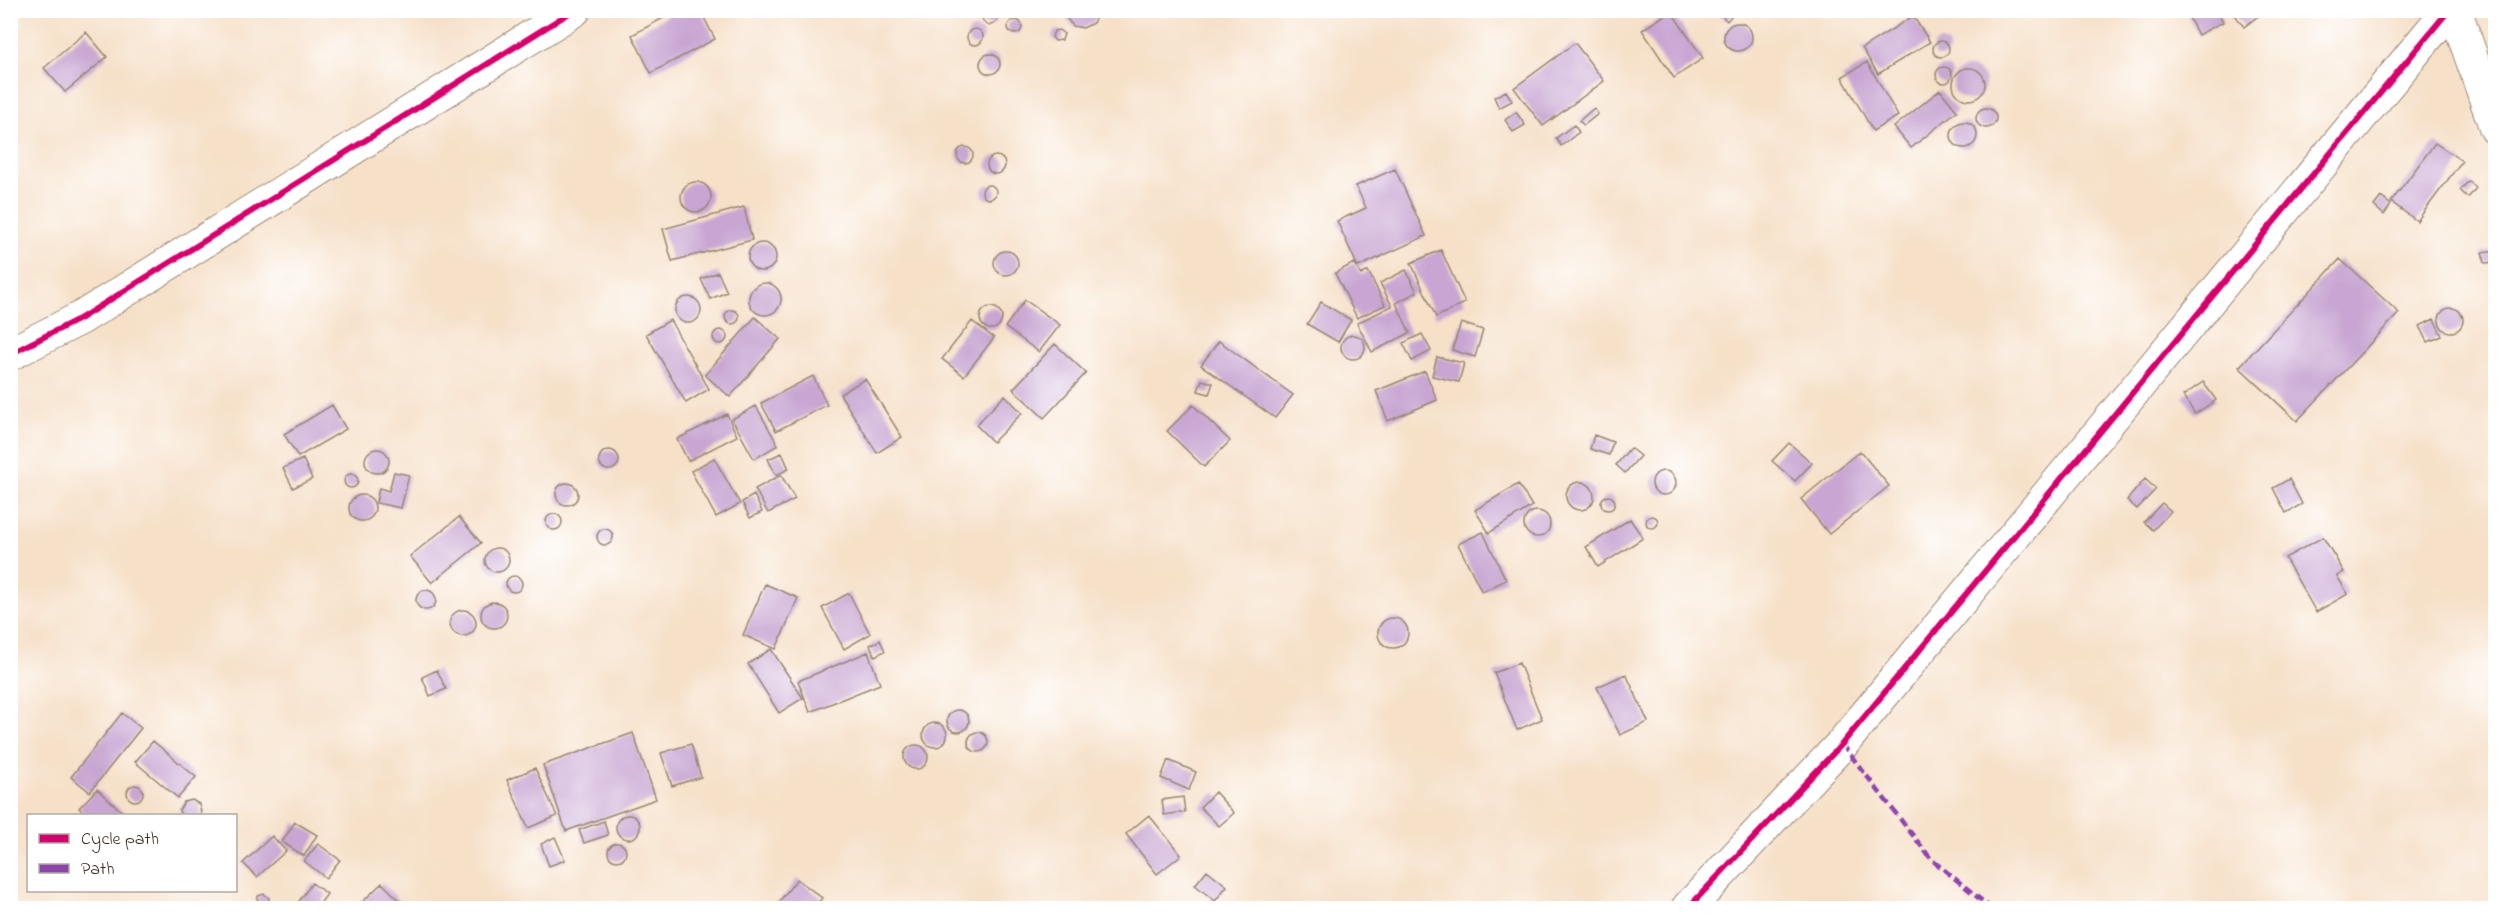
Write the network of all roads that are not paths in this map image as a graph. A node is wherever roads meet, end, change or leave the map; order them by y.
1 (574, 10) edge
2 (2449, 10) edge
3 (2454, 10) edge
4 (2496, 128) edge
5 (10, 354) edge
6 (1688, 909) edge

1 - 5 street
2 - 6 street
3 - 4 street

